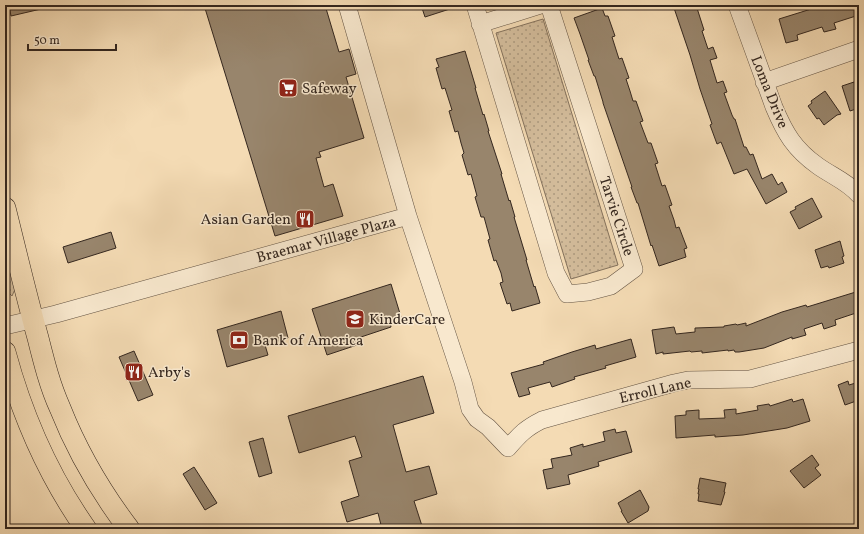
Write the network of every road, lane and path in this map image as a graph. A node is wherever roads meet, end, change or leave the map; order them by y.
1 (347, 5) edge
2 (475, 5) edge
3 (541, 5) edge
4 (549, 5) edge
5 (737, 5) edge
6 (480, 24) junction
7 (859, 49) edge
8 (764, 82) junction
9 (859, 195) edge
10 (5, 208) edge
11 (408, 216) junction
12 (33, 320) junction
13 (5, 326) edge
14 (859, 350) edge
15 (5, 352) edge
16 (86, 529) edge
17 (129, 529) edge

1 - 11 street, Braemar Village Plaza
2 - 6 street, Tarvie Circle
3 - 6 street
4 - 6 street, Tarvie Circle
5 - 8 street, Loma Drive
7 - 8 street
8 - 9 street, Loma Drive
10 - 12 main road
11 - 12 street, Braemar Village Plaza
11 - 14 street, Erroll Lane
12 - 13 street, Braemar Village Plaza
12 - 17 main road
15 - 16 main road

